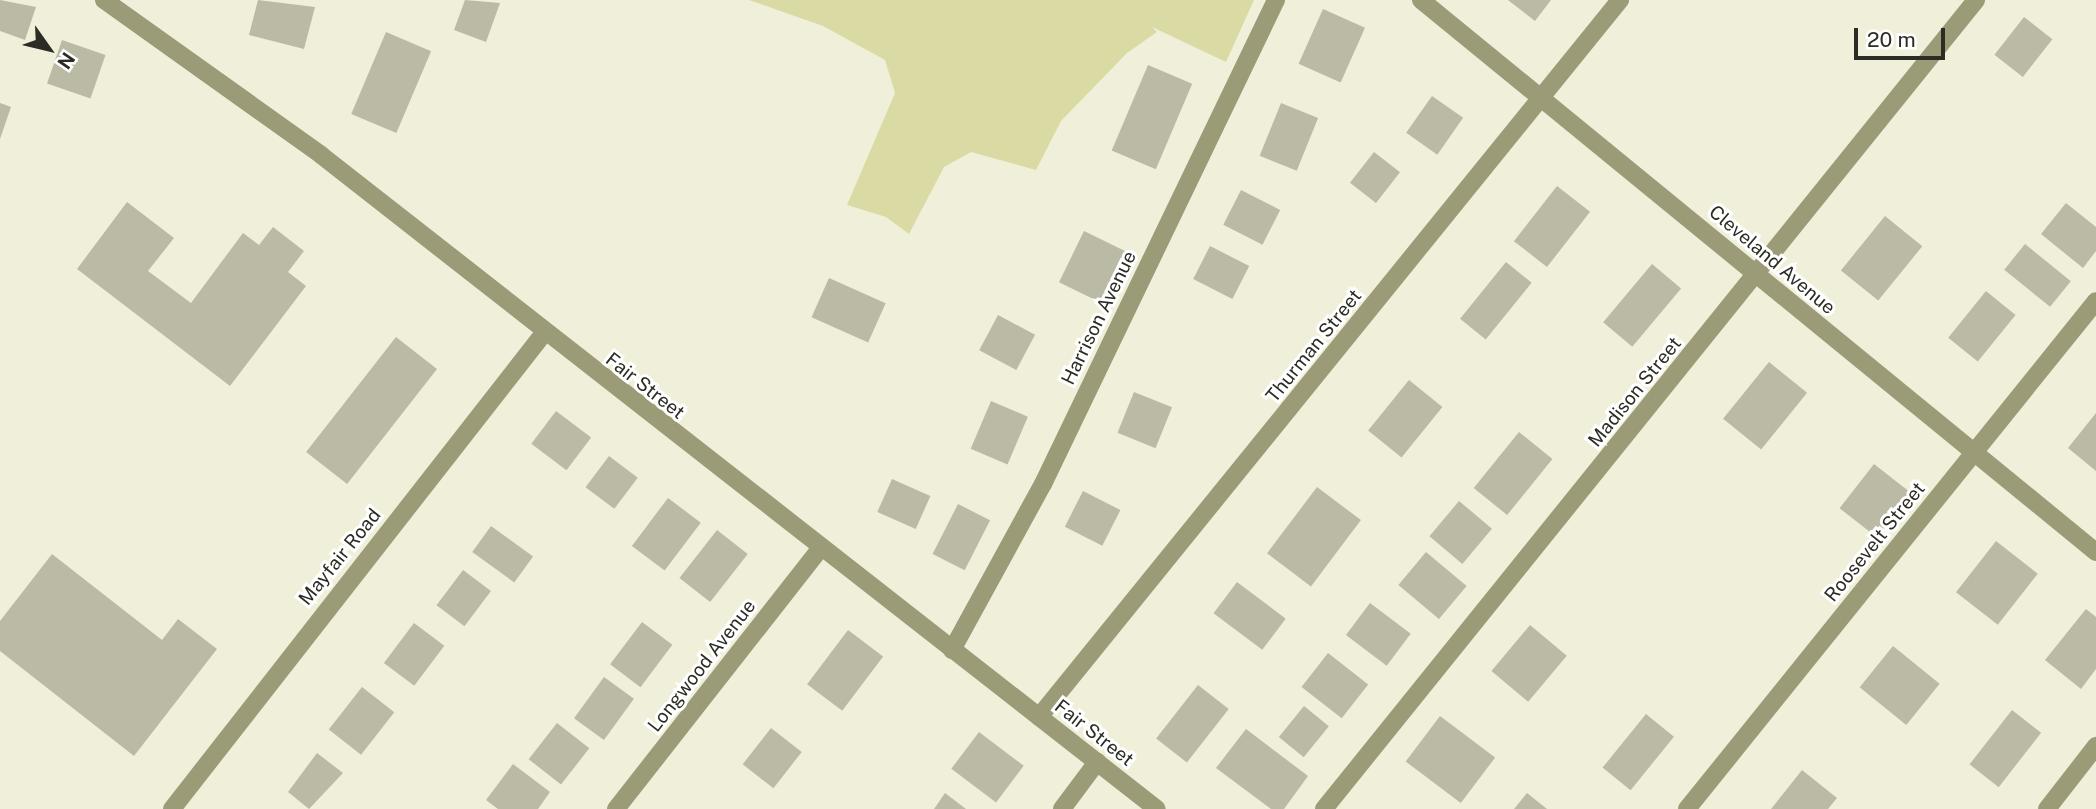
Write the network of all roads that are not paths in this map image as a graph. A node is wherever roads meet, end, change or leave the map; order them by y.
1 (104, 0) edge
2 (1276, 0) edge
3 (1421, 0) edge
4 (1620, 0) edge
5 (1976, 0) edge
6 (1543, 98) junction
7 (1758, 274) junction
8 (2096, 301) edge
9 (544, 333) junction
10 (1972, 454) junction
11 (821, 548) junction
12 (2096, 552) edge
13 (952, 650) junction
14 (1040, 717) junction
15 (2096, 746) edge
16 (1097, 762) junction
17 (172, 809) edge
18 (616, 809) edge
19 (1062, 809) edge
20 (1157, 809) edge
21 (1324, 809) edge
22 (1687, 809) edge
23 (2047, 809) edge

1 - 9 street, Fair Street
2 - 13 street, Harrison Avenue
3 - 6 street, Cleveland Avenue
4 - 6 street, Thurman Street
5 - 7 street, Madison Street
6 - 7 street, Cleveland Avenue
6 - 14 street, Thurman Street
7 - 10 street, Cleveland Avenue
7 - 21 street, Madison Street
8 - 10 street, Roosevelt Street
9 - 11 street, Fair Street
9 - 17 street, Mayfair Road
10 - 12 street, Cleveland Avenue
10 - 22 street, Roosevelt Street
11 - 13 street, Fair Street
11 - 18 street, Longwood Avenue
13 - 14 street, Fair Street
14 - 16 street, Fair Street
15 - 23 street
16 - 19 street
16 - 20 street, Fair Street

